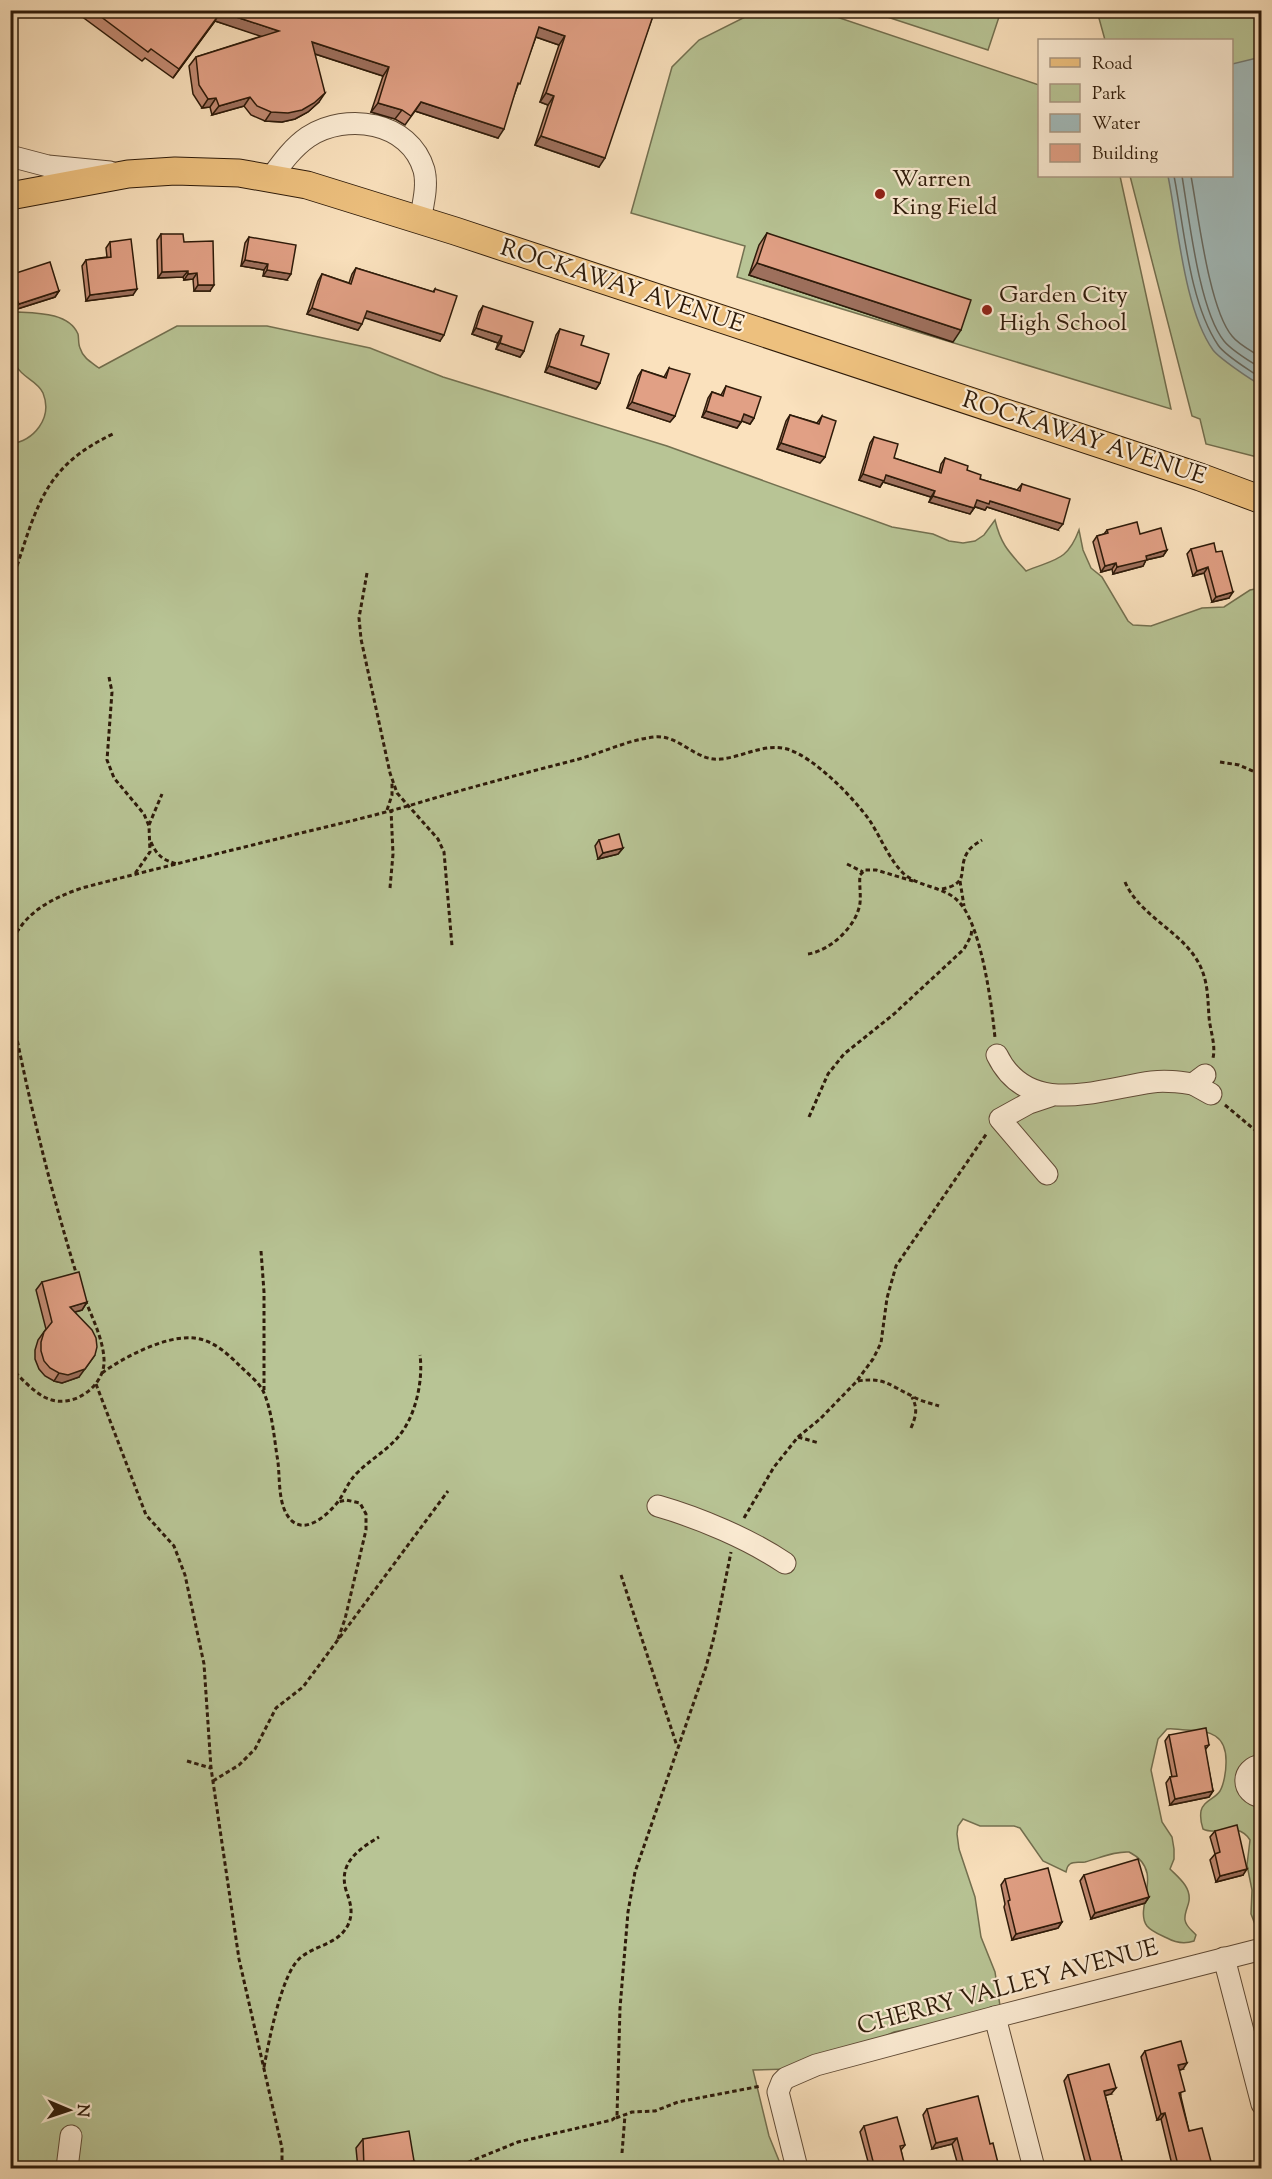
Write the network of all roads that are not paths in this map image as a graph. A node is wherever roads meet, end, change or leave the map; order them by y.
1 (10, 156) edge
2 (128, 174) junction
3 (270, 179) junction
4 (10, 196) edge
5 (420, 220) junction
6 (1221, 485) junction
7 (1262, 488) edge
8 (1262, 500) edge
9 (997, 1055) road end
10 (1203, 1084) road end
11 (1050, 1096) junction
12 (1047, 1174) dead end
13 (658, 1506) dead end
14 (785, 1563) dead end
15 (1262, 1765) edge
16 (1262, 1797) edge
17 (1262, 1949) edge
18 (1224, 1958) junction
19 (995, 2017) junction
20 (1262, 2104) edge
21 (71, 2136) dead end
22 (67, 2169) edge
23 (797, 2169) edge
24 (1034, 2169) edge

1 - 2 street
2 - 3 main road, ROCKAWAY AVENUE
2 - 4 main road, ROCKAWAY AVENUE
3 - 5 main road, ROCKAWAY AVENUE
3 - 5 street
5 - 6 main road, ROCKAWAY AVENUE
6 - 7 main road, ROCKAWAY AVENUE
6 - 8 main road, ROCKAWAY AVENUE
9 - 11 street
10 - 11 street
11 - 12 street
13 - 14 street
15 - 16 street
17 - 18 street, CHERRY VALLEY AVENUE
18 - 19 street, CHERRY VALLEY AVENUE
18 - 20 street
19 - 23 street, CHERRY VALLEY AVENUE
19 - 24 street
21 - 22 street

